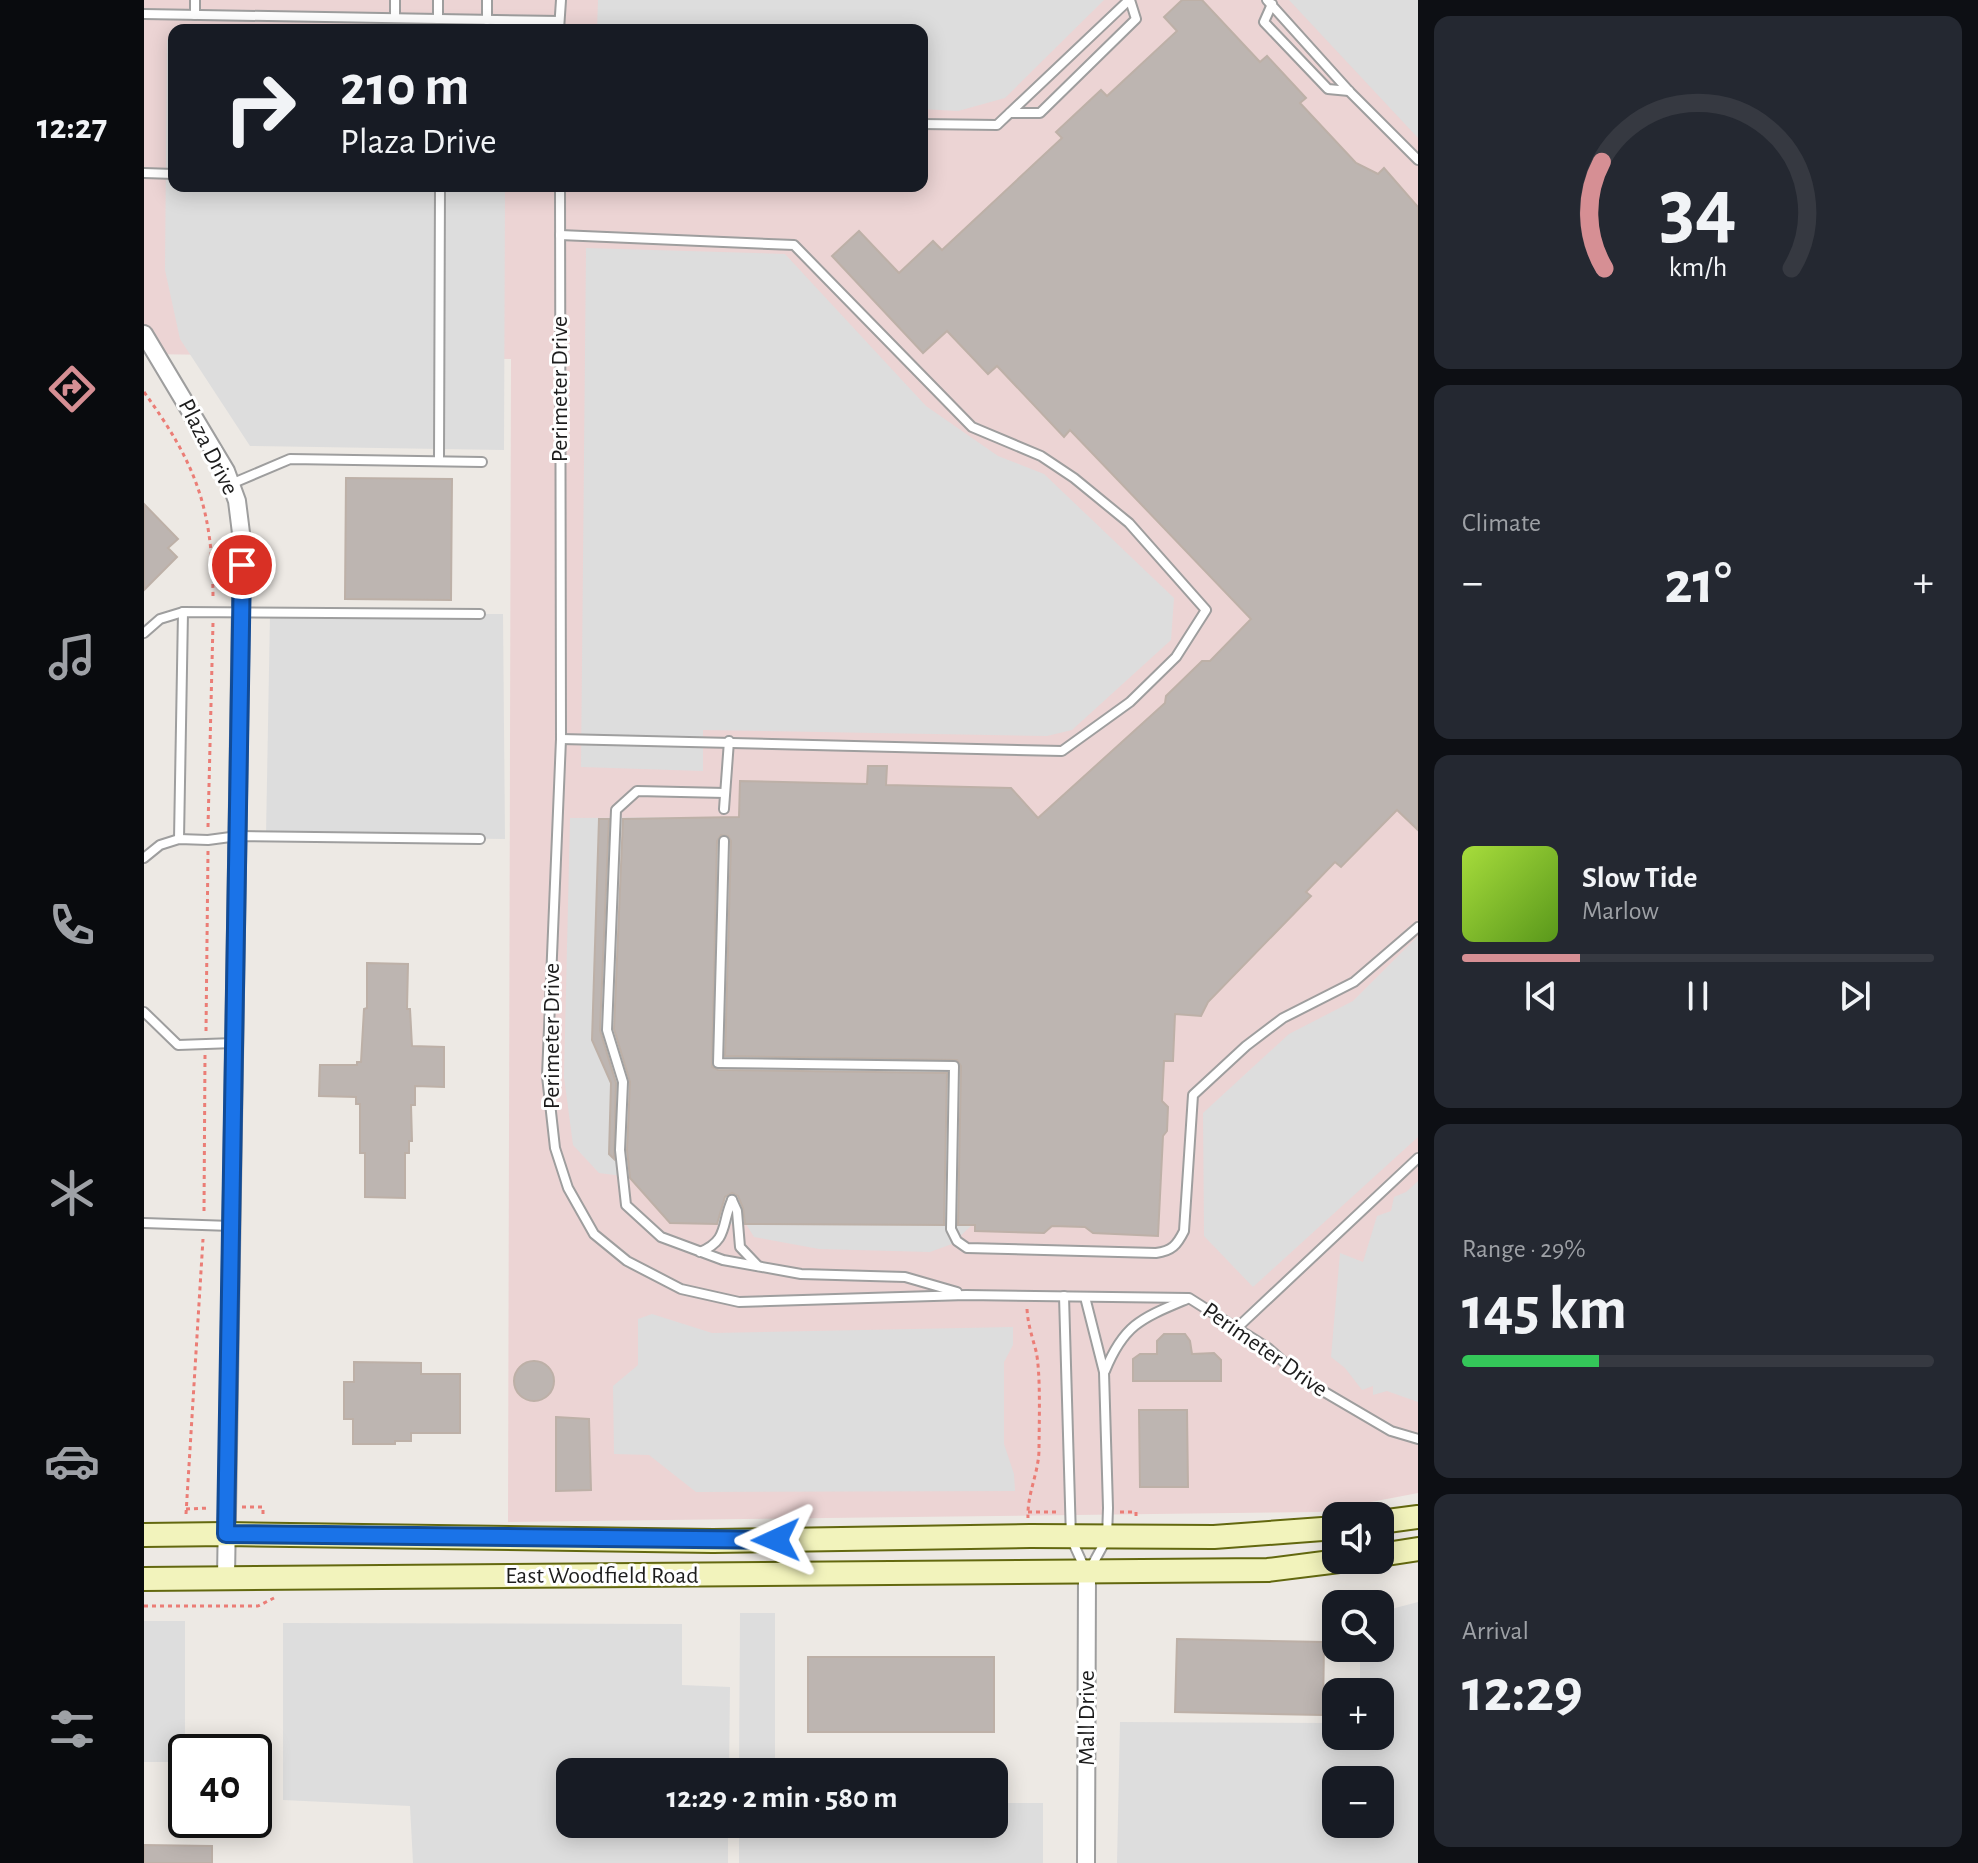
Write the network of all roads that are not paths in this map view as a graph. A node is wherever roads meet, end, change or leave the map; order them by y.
1 (195, 0) edge
2 (395, 0) edge
3 (438, 0) edge
4 (487, 0) edge
5 (561, 0) edge
6 (1130, 0) edge
7 (1270, 2) edge
8 (144, 14) edge
9 (195, 15) junction
10 (395, 18) junction
11 (440, 19) junction
12 (487, 20) junction
13 (441, 24) edge
14 (545, 24) edge
15 (559, 24) edge
16 (1349, 91) junction
17 (1010, 113) junction
18 (928, 124) edge
19 (1418, 160) edge
20 (144, 173) edge
21 (168, 174) edge
22 (440, 192) edge
23 (560, 192) edge
24 (560, 235) junction
25 (144, 334) edge
26 (439, 460) junction
27 (482, 462) dead end
28 (231, 484) junction
29 (183, 612) junction
30 (242, 614) junction
31 (480, 614) dead end
32 (144, 633) edge
33 (561, 739) junction
34 (729, 741) junction
35 (725, 793) junction
36 (724, 809) dead end
37 (238, 836) junction
38 (179, 839) junction
39 (480, 839) dead end
40 (724, 841) dead end
41 (144, 858) edge
42 (1418, 927) edge
43 (144, 1012) edge
44 (235, 1043) junction
45 (1418, 1158) edge
46 (144, 1223) edge
47 (231, 1226) junction
48 (700, 1252) junction
49 (758, 1266) junction
50 (966, 1295) junction
51 (1064, 1296) junction
52 (1085, 1297) junction
53 (1189, 1298) junction
54 (1238, 1327) junction
55 (1104, 1372) junction
56 (1418, 1439) edge
57 (1418, 1517) edge
58 (1394, 1520) edge
59 (1322, 1529) edge
60 (226, 1534) junction
61 (144, 1535) edge
62 (1071, 1538) junction
63 (1107, 1538) junction
64 (1418, 1549) edge
65 (1394, 1553) edge
66 (1322, 1563) edge
67 (1087, 1573) junction
68 (226, 1578) junction
69 (144, 1579) edge
70 (1086, 1863) edge

1 - 9 lane
2 - 10 lane
3 - 11 lane
4 - 12 lane
5 - 15 lane
6 - 17 lane
6 - 17 lane
7 - 16 lane
7 - 16 lane
8 - 9 lane
9 - 10 lane
10 - 11 lane
11 - 12 lane
11 - 13 lane
12 - 14 lane
16 - 19 lane
17 - 18 lane
20 - 21 lane
22 - 26 lane
23 - 24 lane, Perimeter Drive
24 - 33 lane, Perimeter Drive
24 - 34 lane
25 - 28 street, Plaza Drive
26 - 27 lane
26 - 28 lane
28 - 30 street, Plaza Drive
29 - 30 lane
29 - 32 lane
29 - 38 lane
30 - 31 lane
30 - 37 street, Plaza Drive
33 - 34 lane
33 - 50 lane, Perimeter Drive
34 - 35 lane
35 - 36 lane
35 - 48 lane
37 - 38 lane
37 - 39 lane
37 - 44 street, Plaza Drive
38 - 41 lane
40 - 42 lane
43 - 44 lane
44 - 47 street, Plaza Drive
45 - 54 lane
46 - 47 lane
47 - 60 street, Plaza Drive
48 - 49 lane
48 - 49 lane
49 - 50 lane
50 - 51 lane, Perimeter Drive
51 - 52 lane, Perimeter Drive
51 - 62 lane, Mall Drive
52 - 53 lane, Perimeter Drive
52 - 55 lane
53 - 54 lane, Perimeter Drive
53 - 55 lane
54 - 56 lane, Perimeter Drive
55 - 63 lane
57 - 58 street
59 - 63 street, East Woodfield Road
60 - 61 street, East Woodfield Road
60 - 62 street, East Woodfield Road
60 - 68 street, Plaza Drive
62 - 63 street, East Woodfield Road
62 - 67 lane, Mall Drive
63 - 67 lane, Mall Drive
64 - 65 street
66 - 67 street, East Woodfield Road
67 - 68 street, East Woodfield Road
67 - 70 street, Mall Drive
68 - 69 street, East Woodfield Road

